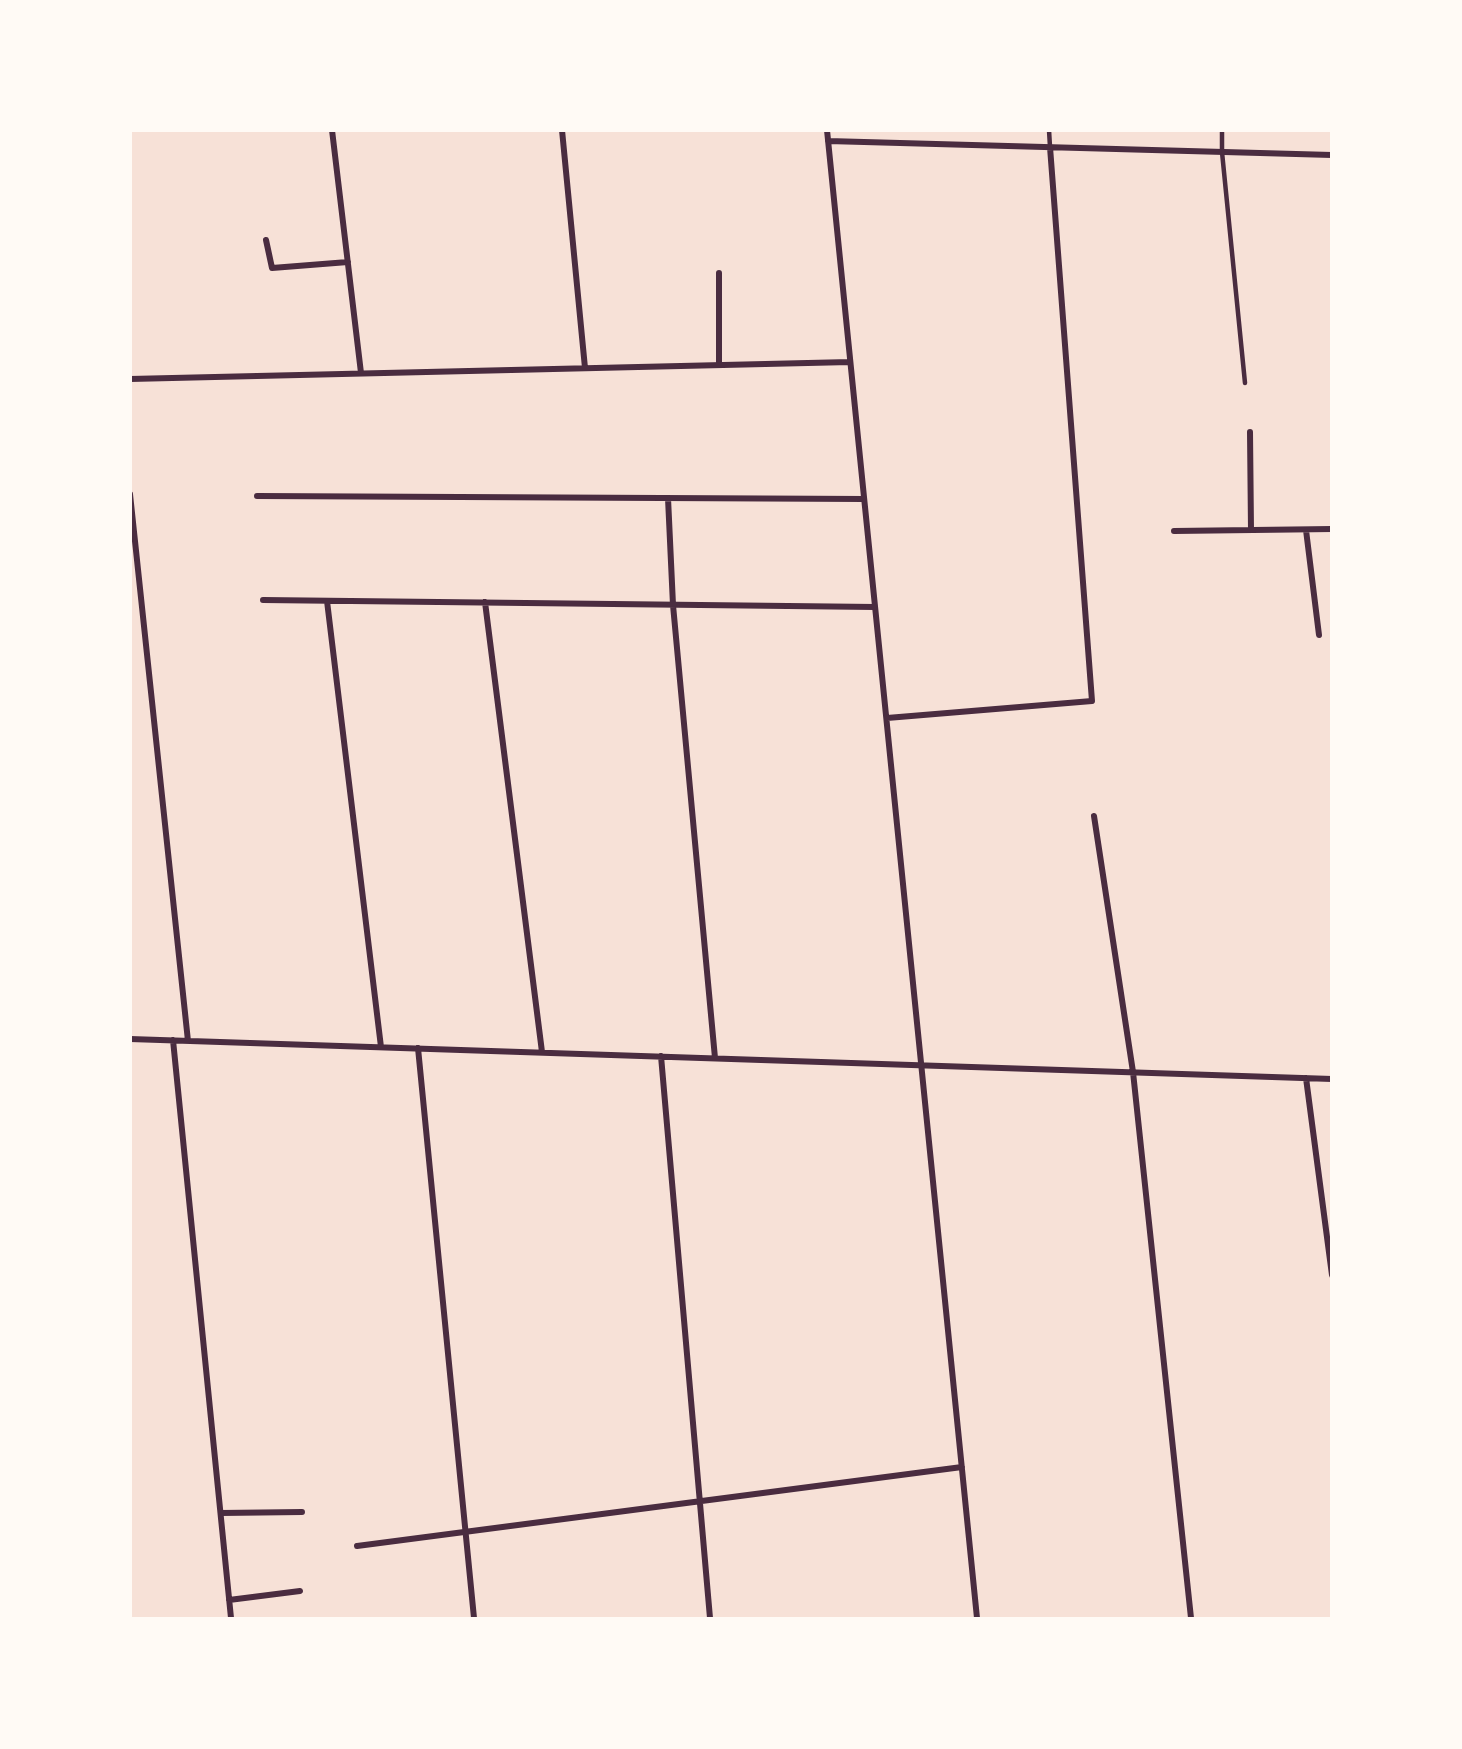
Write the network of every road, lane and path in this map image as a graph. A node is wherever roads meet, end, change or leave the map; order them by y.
1 (332, 130) edge
2 (561, 130) edge
3 (827, 130) edge
4 (1049, 130) edge
5 (1222, 130) edge
6 (828, 141) junction
7 (1050, 147) junction
8 (1222, 152) junction
9 (1332, 155) edge
10 (266, 240) dead end
11 (348, 262) junction
12 (719, 273) dead end
13 (850, 362) junction
14 (719, 365) junction
15 (585, 368) junction
16 (361, 373) junction
17 (130, 379) edge
18 (1245, 383) dead end
19 (1250, 432) dead end
20 (130, 494) edge
21 (257, 496) dead end
22 (668, 498) junction
23 (864, 499) junction
24 (1332, 529) edge
25 (1251, 530) junction
26 (1306, 530) junction
27 (1174, 531) dead end
28 (263, 600) dead end
29 (327, 600) junction
30 (485, 602) junction
31 (673, 605) junction
32 (875, 607) junction
33 (1319, 635) dead end
34 (887, 718) junction
35 (1094, 816) dead end
36 (130, 1039) edge
37 (173, 1040) junction
38 (188, 1041) junction
39 (381, 1047) junction
40 (418, 1048) junction
41 (542, 1052) junction
42 (661, 1056) junction
43 (715, 1058) junction
44 (921, 1064) junction
45 (1133, 1072) junction
46 (1306, 1078) junction
47 (1332, 1078) edge
48 (1332, 1275) edge
49 (962, 1467) junction
50 (700, 1501) junction
51 (302, 1512) dead end
52 (220, 1513) junction
53 (465, 1532) junction
54 (357, 1546) dead end
55 (300, 1591) dead end
56 (229, 1600) junction
57 (231, 1618) edge
58 (474, 1618) edge
59 (710, 1618) edge
60 (977, 1618) edge
61 (1191, 1618) edge

1 - 11 street
2 - 15 street
3 - 6 street
4 - 7 lane
5 - 8 lane
6 - 7 street
6 - 13 street
7 - 8 street
7 - 34 street
8 - 9 street
8 - 18 lane
10 - 11 street
11 - 16 street
12 - 14 street
13 - 14 street
13 - 23 street
14 - 15 street
15 - 16 street
16 - 17 street
19 - 25 street
20 - 38 street
21 - 22 street
22 - 23 street
22 - 31 street
23 - 32 street
24 - 26 street
25 - 26 street
25 - 27 street
26 - 33 street
28 - 29 street
29 - 30 street
29 - 39 street
30 - 31 street
30 - 41 street
31 - 32 street
31 - 43 street
32 - 34 street
34 - 44 street
35 - 45 street
36 - 37 street
37 - 38 street
37 - 52 street
38 - 39 street
39 - 40 street
40 - 41 street
40 - 53 street
41 - 42 street
42 - 43 street
42 - 50 street
43 - 44 street
44 - 45 street
44 - 49 street
45 - 46 street
45 - 61 street
46 - 47 street
46 - 48 street
49 - 50 street
49 - 60 street
50 - 53 street
50 - 59 street
51 - 52 street
52 - 56 street
53 - 54 street
53 - 58 street
55 - 56 street
56 - 57 street

